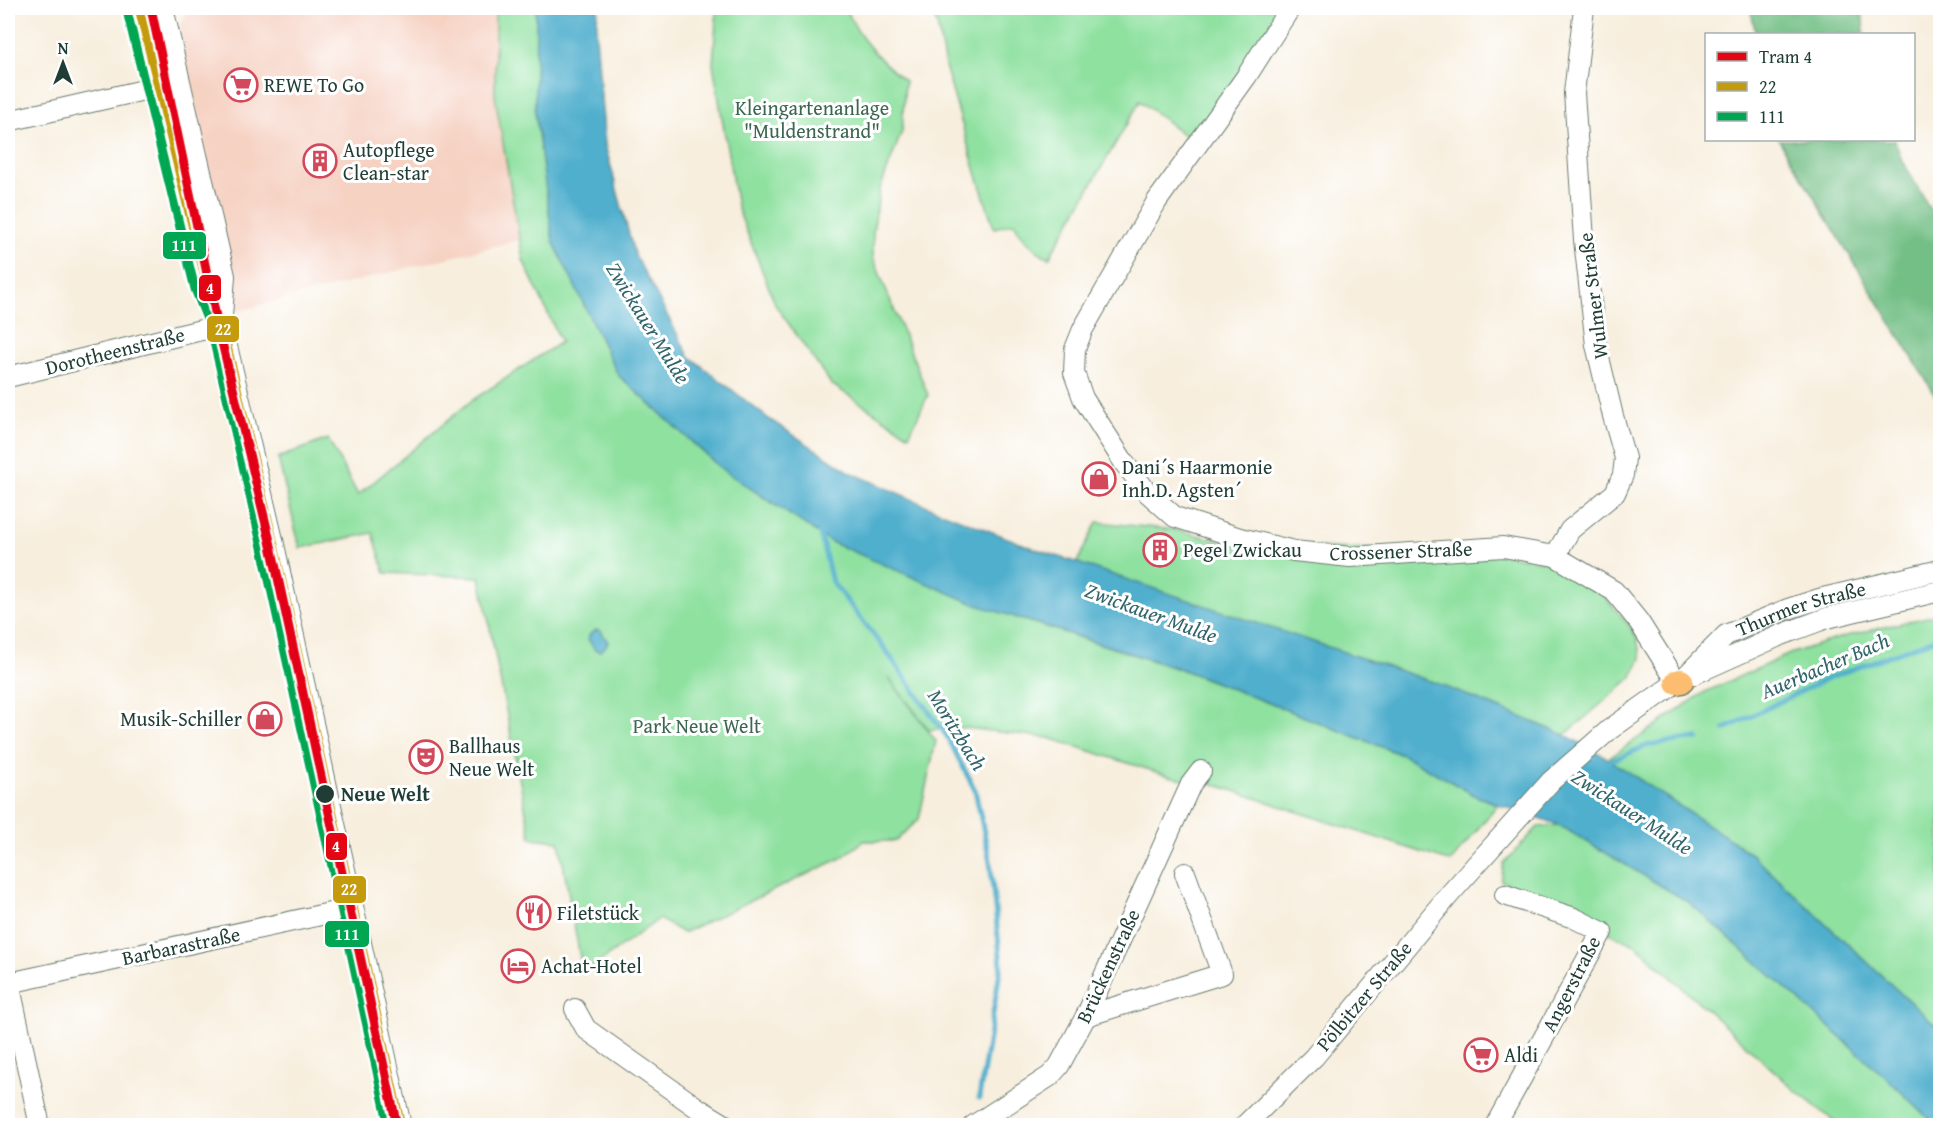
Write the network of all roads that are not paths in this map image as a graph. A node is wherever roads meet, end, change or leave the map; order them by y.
1 (139, 8) edge
2 (163, 8) edge
3 (1290, 8) edge
4 (1584, 8) edge
5 (157, 87) junction
6 (8, 121) edge
7 (222, 325) junction
8 (8, 377) edge
9 (1556, 556) junction
10 (1941, 570) edge
11 (1941, 591) edge
12 (1679, 682) junction
13 (1201, 771) dead end
14 (1479, 862) joint
15 (1185, 873) dead end
16 (1505, 895) dead end
17 (353, 908) junction
18 (8, 981) edge
19 (575, 1009) dead end
20 (1086, 1016) junction
21 (40, 1125) edge
22 (401, 1125) edge
23 (727, 1125) edge
24 (973, 1125) edge
25 (1244, 1125) edge
26 (1495, 1125) edge

1 - 5 street
2 - 7 street
3 - 9 street, Crossener Straße
4 - 9 street, Wulmer Straße
5 - 6 street
5 - 7 street
7 - 8 street, Dorotheenstraße
7 - 17 street
9 - 12 street, Crossener Straße
10 - 12 street, Thurmer Straße
11 - 12 street, Thurmer Straße
12 - 14 street, Thurmer Straße
13 - 20 street, Brückenstraße
14 - 25 street, Pölbitzer Straße
15 - 20 street
16 - 26 street, Angerstraße
17 - 18 street, Barbarastraße
17 - 22 street
18 - 21 street
19 - 23 street
20 - 24 street, Brückenstraße

